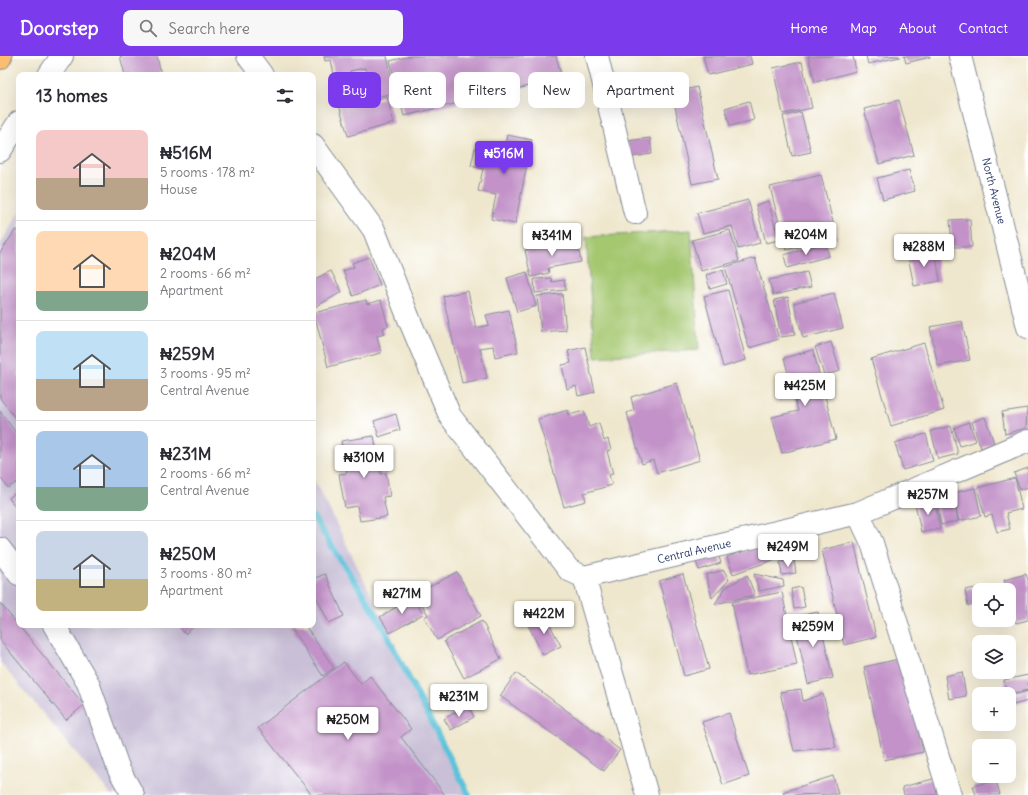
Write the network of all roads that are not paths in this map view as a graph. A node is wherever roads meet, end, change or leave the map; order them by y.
1 (62, 56) edge
2 (248, 56) edge
3 (597, 56) edge
4 (960, 56) edge
5 (51, 72) edge
6 (260, 72) edge
7 (16, 127) edge
8 (316, 149) edge
9 (0, 151) edge
10 (635, 213) dead end
11 (1028, 327) edge
12 (1028, 441) edge
13 (858, 513) junction
14 (0, 549) edge
15 (16, 570) edge
16 (584, 577) junction
17 (56, 628) edge
18 (133, 795) edge
19 (647, 795) edge
20 (950, 795) edge

1 - 5 street
2 - 6 street
3 - 10 street
4 - 11 street, North Avenue
7 - 9 street
8 - 16 street
12 - 13 street, Central Avenue
13 - 16 street, Central Avenue
13 - 20 street
14 - 15 street
16 - 19 street
17 - 18 street

